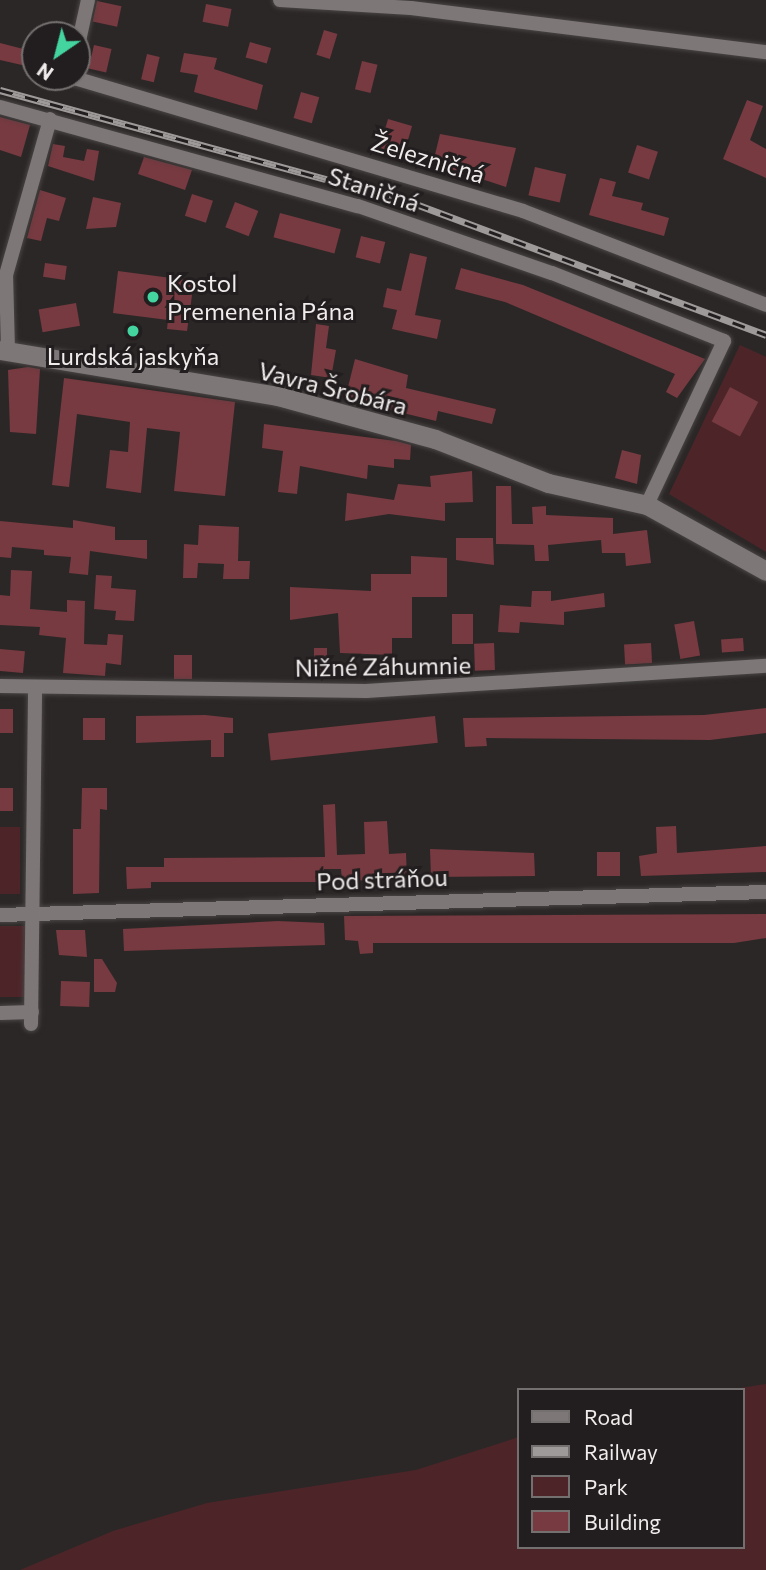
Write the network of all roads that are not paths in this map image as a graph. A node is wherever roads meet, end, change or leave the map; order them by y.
1 (88, 0) edge
2 (280, 0) edge
3 (83, 21) edge
4 (766, 52) edge
5 (91, 83) edge
6 (0, 107) edge
7 (50, 119) junction
8 (766, 305) edge
9 (4, 350) edge
10 (647, 505) junction
11 (766, 571) edge
12 (766, 666) edge
13 (0, 686) edge
14 (35, 687) junction
15 (766, 892) edge
16 (32, 912) junction
17 (0, 915) edge
18 (0, 1013) edge

1 - 3 street
2 - 4 street
5 - 8 street, Železničná
6 - 7 street, Staničná
7 - 9 street
7 - 10 street, Staničná
9 - 10 street, Vavra Šrobára
10 - 11 street, Vavra Šrobára
12 - 14 street, Nižné Záhumnie
13 - 14 street, Nižné Záhumnie
14 - 16 street
15 - 16 street, Pod stráňou
16 - 17 street, Pod stráňou
16 - 18 street

